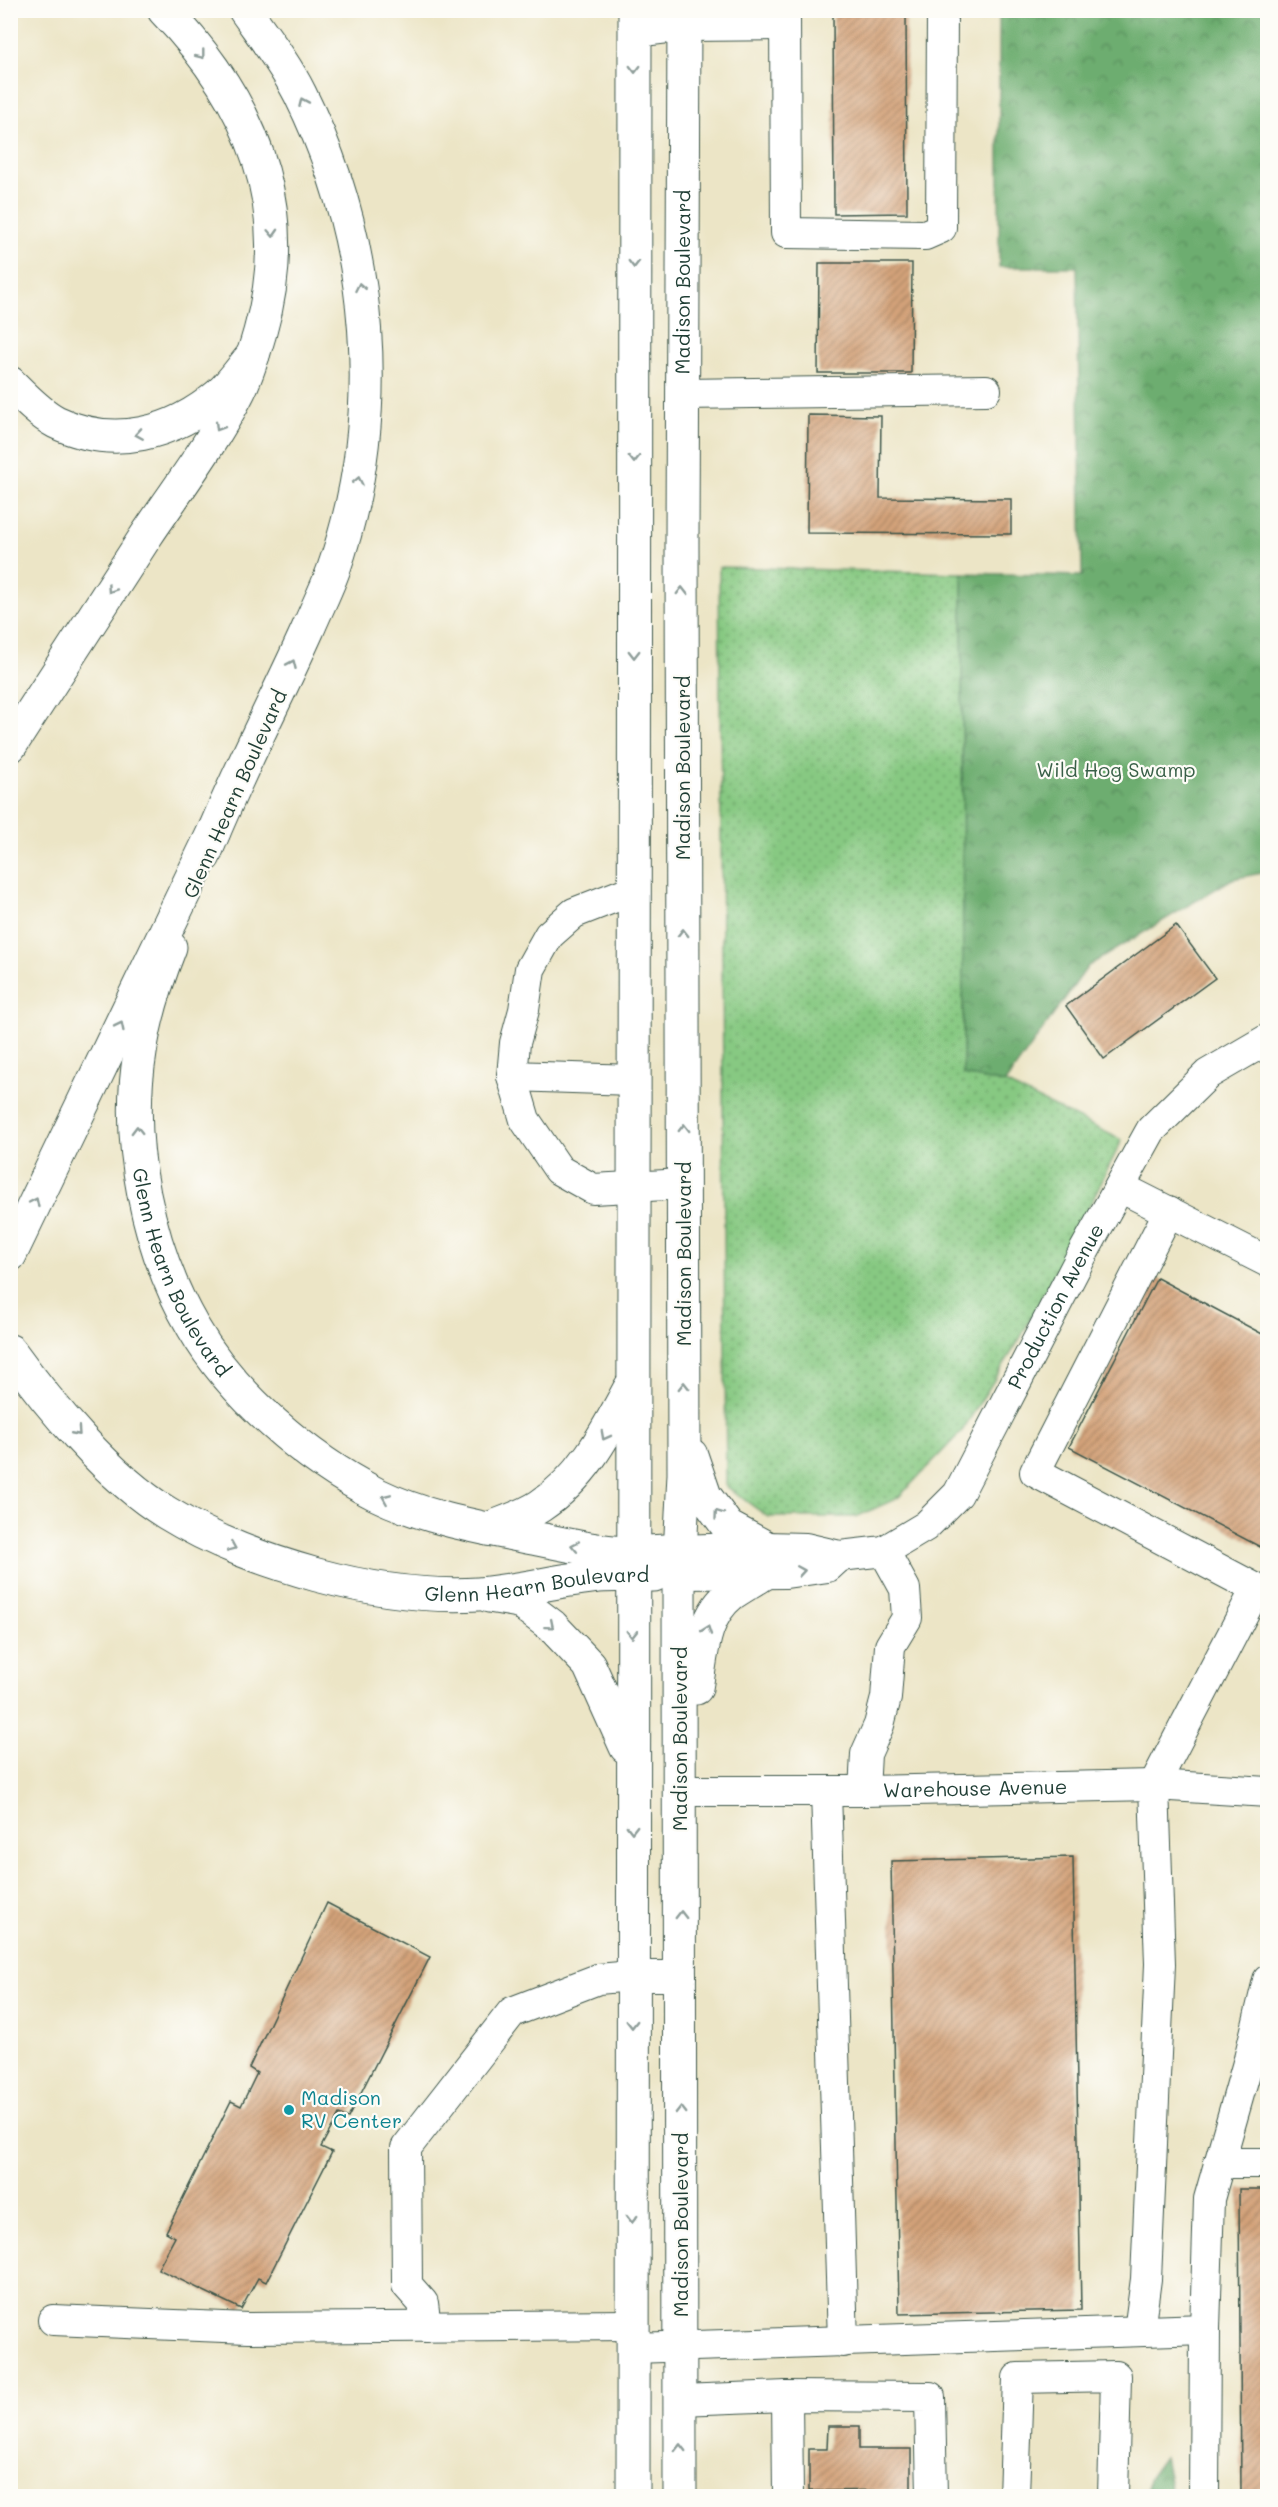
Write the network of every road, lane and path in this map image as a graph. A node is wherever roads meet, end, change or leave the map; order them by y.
1 (164, 10) edge
2 (245, 10) edge
3 (942, 10) edge
4 (684, 18) edge
5 (785, 18) edge
6 (635, 21) edge
7 (253, 355) junction
8 (10, 383) edge
9 (986, 390) dead end
10 (682, 394) junction
11 (10, 746) edge
12 (214, 831) junction
13 (633, 890) junction
14 (1268, 1039) edge
15 (512, 1076) junction
16 (633, 1080) junction
17 (684, 1184) junction
18 (1120, 1187) junction
19 (633, 1188) junction
20 (1169, 1211) junction
21 (10, 1255) edge
22 (1268, 1262) edge
23 (10, 1351) edge
24 (633, 1384) junction
25 (684, 1434) junction
26 (488, 1529) junction
27 (884, 1551) junction
28 (764, 1560) junction
29 (680, 1562) junction
30 (632, 1564) junction
31 (1261, 1593) edge
32 (479, 1594) junction
33 (632, 1763) junction
34 (1154, 1785) junction
35 (681, 1791) junction
36 (826, 1791) junction
37 (864, 1791) junction
38 (1268, 1792) edge
39 (632, 1976) junction
40 (681, 1976) junction
41 (1268, 1980) edge
42 (1219, 2163) junction
43 (1268, 2163) edge
44 (53, 2320) dead end
45 (426, 2327) junction
46 (1205, 2329) junction
47 (1139, 2331) junction
48 (633, 2337) junction
49 (843, 2342) junction
50 (681, 2348) junction
51 (787, 2396) junction
52 (680, 2400) junction
53 (633, 2496) edge
54 (680, 2496) edge
55 (788, 2496) edge
56 (932, 2496) edge
57 (1014, 2496) edge
58 (1113, 2496) edge
59 (1204, 2496) edge

1 -> 7 main road
12 -> 2 main road, Glenn Hearn Boulevard
3 - 5 street
4 - 5 street
4 - 6 street
4 - 10 main road, Madison Boulevard
6 -> 13 main road
7 -> 8 main road
7 -> 11 main road
9 - 10 street
17 -> 10 main road, Madison Boulevard
21 -> 12 main road
26 -> 12 main road, Glenn Hearn Boulevard
13 - 15 street
13 - 16 main road
14 - 18 street, Production Avenue
15 - 16 street
15 - 19 street
16 - 19 main road
17 - 19 street
25 -> 17 main road, Madison Boulevard
18 - 20 street
18 - 27 street, Production Avenue
19 - 24 main road
20 - 22 street
20 - 31 street
23 -> 32 main road, Glenn Hearn Boulevard
24 -> 26 main road
24 - 30 main road
28 -> 25 main road
25 - 29 main road, Madison Boulevard
30 -> 26 main road, Glenn Hearn Boulevard
27 - 28 street, Production Avenue
27 - 37 street
28 - 29 street, Production Avenue
35 -> 28 main road
29 - 30 main road, Glenn Hearn Boulevard
29 - 35 main road, Madison Boulevard
30 - 32 main road, Glenn Hearn Boulevard
30 -> 33 main road
31 - 34 street
32 -> 33 main road
33 -> 39 main road
34 - 37 street, Warehouse Avenue
34 - 38 street, Warehouse Avenue
34 - 47 street
35 - 36 street, Warehouse Avenue
40 -> 35 main road, Madison Boulevard
36 - 37 street, Warehouse Avenue
36 - 49 street
39 - 40 street
39 - 45 street
39 -> 48 main road
50 -> 40 main road, Madison Boulevard
41 - 42 street
42 - 43 street
42 - 46 street
44 - 45 street
45 - 48 street
46 - 47 street
46 - 59 street
47 - 49 street
48 - 50 street
48 - 53 main road
49 - 50 street
50 - 52 main road, Madison Boulevard
51 - 52 street
51 - 55 street
51 - 56 street
54 -> 52 main road, Madison Boulevard
57 - 58 street

